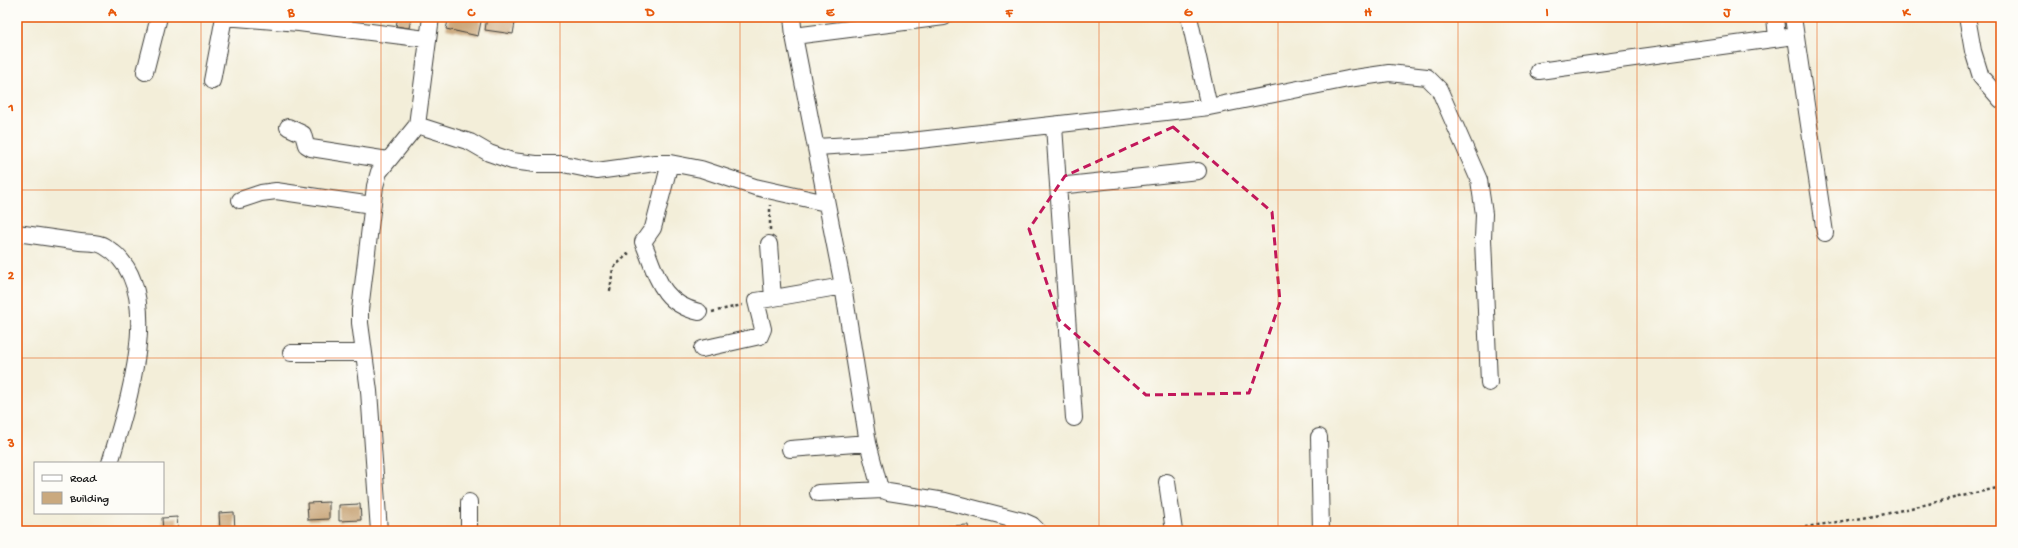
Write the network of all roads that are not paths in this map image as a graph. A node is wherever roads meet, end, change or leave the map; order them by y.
1 (159, 17) edge
2 (224, 17) edge
3 (431, 17) edge
4 (792, 17) edge
5 (944, 17) edge
6 (1189, 17) edge
7 (1775, 17) edge
8 (1793, 17) edge
9 (1967, 17) edge
10 (794, 36) junction
11 (1795, 36) junction
12 (1777, 38) junction
13 (426, 39) junction
14 (1538, 71) dead end
15 (145, 72) dead end
16 (212, 81) dead end
17 (2001, 100) edge
18 (1209, 107) junction
19 (417, 125) junction
20 (1054, 126) junction
21 (288, 127) dead end
22 (816, 147) junction
23 (388, 160) junction
24 (670, 163) junction
25 (1198, 171) dead end
26 (1058, 186) junction
27 (240, 200) dead end
28 (826, 203) junction
29 (372, 205) junction
30 (17, 233) edge
31 (1825, 233) dead end
32 (769, 244) road end
33 (843, 286) junction
34 (773, 298) junction
35 (699, 312) road end
36 (702, 349) dead end
37 (291, 353) dead end
38 (363, 353) junction
39 (1489, 383) dead end
40 (1074, 418) dead end
41 (1319, 437) dead end
42 (868, 442) junction
43 (790, 449) dead end
44 (110, 462) edge
45 (1167, 482) dead end
46 (883, 490) junction
47 (818, 493) dead end
48 (469, 502) dead end
49 (379, 531) edge
50 (469, 531) edge
51 (1038, 531) edge
52 (1174, 531) edge
53 (1322, 531) edge

1 - 15 street
2 - 13 street
2 - 16 street
3 - 13 street
4 - 10 street
5 - 10 street
6 - 18 street
7 - 12 street
8 - 11 street
9 - 17 street
10 - 22 street
11 - 12 street
11 - 31 street
12 - 14 street
13 - 19 street
18 - 20 street
18 - 39 street
19 - 23 street
19 - 24 street
20 - 22 street
20 - 26 street
21 - 23 street
22 - 28 street
23 - 29 street
24 - 28 street
24 - 35 street
25 - 26 street
26 - 40 street
27 - 29 street
28 - 33 street
29 - 38 street
30 - 44 street
32 - 34 street
33 - 34 street
33 - 42 street
34 - 36 street
37 - 38 street
38 - 49 street
41 - 53 street
42 - 43 street
42 - 46 street
45 - 52 street
46 - 47 street
46 - 51 street
48 - 50 street

